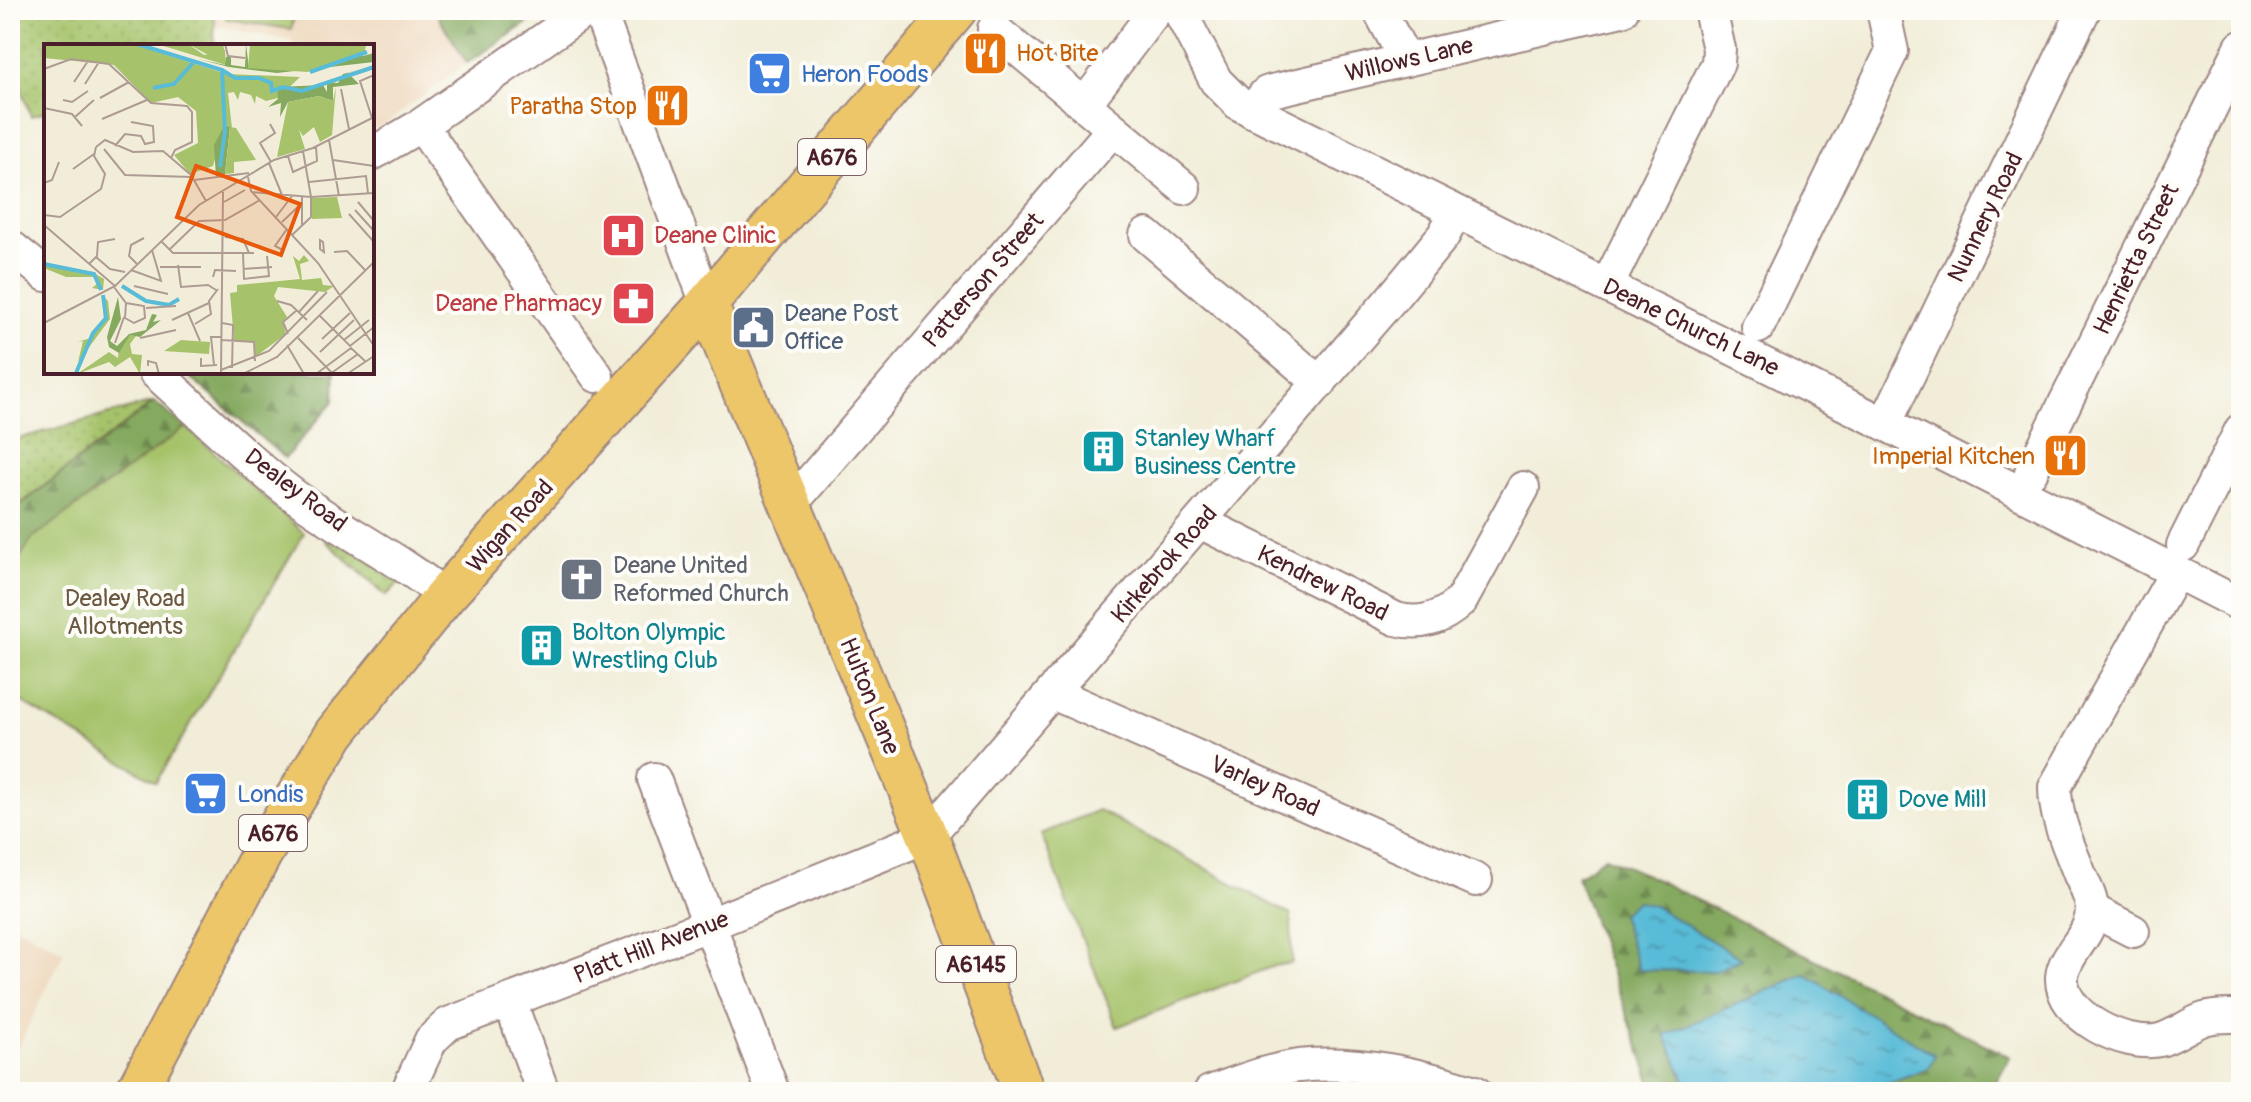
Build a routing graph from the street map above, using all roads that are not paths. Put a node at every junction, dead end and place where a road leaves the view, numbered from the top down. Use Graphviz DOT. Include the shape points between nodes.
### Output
graph roads {
  1 [pos="586,10"];
  2 [pos="599,10"];
  3 [pos="956,10"];
  4 [pos="1156,10"];
  5 [pos="1179,10"];
  6 [pos="1379,10"];
  7 [pos="1622,10"];
  8 [pos="1710,10"];
  9 [pos="1883,10"];
  10 [pos="2084,10"];
  11 [pos="1575,15"];
  12 [pos="994,29"];
  13 [pos="2241,47"];
  14 [pos="1406,60"];
  15 [pos="1084,105"];
  16 [pos="1252,111"];
  17 [pos="421,125"];
  18 [pos="1113,129"];
  19 [pos="374,153"];
  20 [pos="1184,188"];
  21 [pos="1456,212"];
  22 [pos="1146,235"];
  23 [pos="10,247"];
  24 [pos="44,273"];
  25 [pos="1607,286"];
  26 [pos="707,304"];
  27 [pos="1758,327"];
  28 [pos="157,374"];
  29 [pos="597,376"];
  30 [pos="1320,383"];
  31 [pos="1885,424"];
  32 [pos="2241,430"];
  33 [pos="2031,472"];
  34 [pos="1523,488"];
  35 [pos="791,504"];
  36 [pos="1200,522"];
  37 [pos="2180,558"];
  38 [pos="445,596"];
  39 [pos="2241,605"];
  40 [pos="1053,693"];
  41 [pos="653,780"];
  42 [pos="928,836"];
  43 [pos="1476,880"];
  44 [pos="2092,910"];
  45 [pos="708,925"];
  46 [pos="2133,931"];
  47 [pos="510,1002"];
  48 [pos="2241,1016"];
  49 [pos="136,1092"];
  50 [pos="407,1092"];
  51 [pos="543,1092"];
  52 [pos="773,1092"];
  53 [pos="1024,1092"];
  54 [pos="1210,1092"];
  55 [pos="1475,1092"];
  1 -- 17 [label="street"];
  2 -- 26 [label="street"];
  3 -- 26 [label="main road, Wigan Road / A676"];
  4 -- 15 [label="street"];
  5 -- 16 [label="street, Deane Church Lane" via="1221,89"];
  6 -- 14 [label="street"];
  7 -- 11 [label="street, Willows Lane"];
  8 -- 25 [label="street" via="1718,63"];
  9 -- 27 [label="street" via="1892,51"];
  10 -- 31 [label="street, Nunnery Road"];
  11 -- 14 [label="street, Willows Lane"];
  12 -- 15 [label="street"];
  13 -- 33 [label="street, Henrietta Street"];
  14 -- 16 [label="street, Willows Lane" via="1272,91"];
  15 -- 18 [label="street"];
  16 -- 21 [label="street, Deane Church Lane"];
  17 -- 19 [label="street"];
  17 -- 29 [label="street" via="547,325"];
  18 -- 20 [label="street"];
  18 -- 35 [label="street, Patterson Street"];
  21 -- 25 [label="street, Deane Church Lane"];
  21 -- 30 [label="street, Kirkebrok Road" via="1443,236"];
  22 -- 30 [label="street"];
  23 -- 24 [label="street"];
  25 -- 31 [label="street, Deane Church Lane"];
  26 -- 35 [label="main road, Hulton Lane / A6145"];
  26 -- 38 [label="main road, Wigan Road / A676"];
  28 -- 38 [label="street, Dealey Road" via="286,489 414,570"];
  30 -- 36 [label="street, Kirkebrok Road"];
  31 -- 37 [label="street, Deane Church Lane"];
  32 -- 37 [label="street"];
  34 -- 36 [label="street, Kendrew Road" via="1461,601 1451,611 1409,623"];
  35 -- 42 [label="main road, Hulton Lane / A6145"];
  36 -- 40 [label="street, Kirkebrok Road"];
  37 -- 39 [label="street, Deane Church Lane"];
  37 -- 44 [label="street" via="2055,787 2059,820"];
  38 -- 49 [label="main road, Wigan Road / A676" via="321,753"];
  40 -- 42 [label="street, Kirkebrok Road"];
  40 -- 43 [label="street, Varley Road"];
  41 -- 45 [label="street"];
  42 -- 45 [label="street, Platt Hill Avenue"];
  42 -- 53 [label="main road, Hulton Lane / A6145"];
  44 -- 46 [label="street"];
  44 -- 48 [label="street" via="2063,969 2071,1008 2083,1018 2165,1048 2205,1019"];
  45 -- 47 [label="street, Platt Hill Avenue"];
  45 -- 52 [label="street"];
  47 -- 50 [label="street, Platt Hill Avenue" via="438,1031"];
  47 -- 51 [label="street"];
  54 -- 55 [label="street" via="1266,1073 1328,1065 1384,1069"];
}
